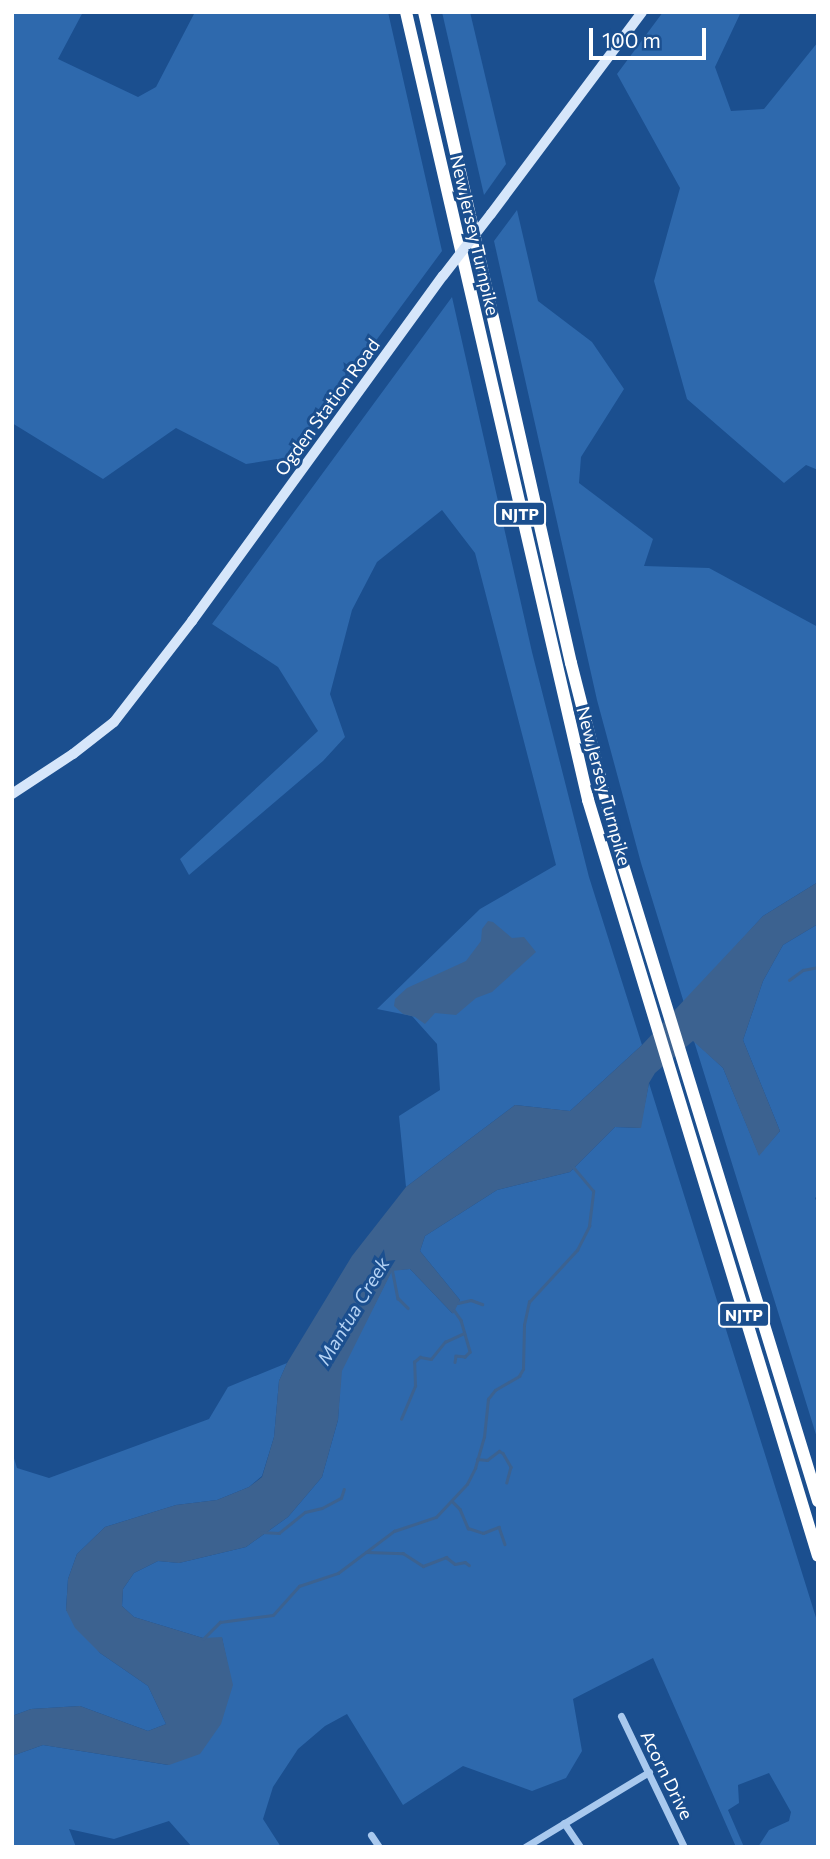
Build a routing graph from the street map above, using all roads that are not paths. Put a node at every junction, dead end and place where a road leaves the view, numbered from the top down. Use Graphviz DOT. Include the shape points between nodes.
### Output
graph roads {
  1 [pos="406,12"];
  2 [pos="424,12"];
  3 [pos="642,12"];
  4 [pos="12,794"];
  5 [pos="818,1501"];
  6 [pos="818,1556"];
  7 [pos="621,1716"];
  8 [pos="649,1772"];
  9 [pos="564,1823"];
  10 [pos="372,1835"];
  11 [pos="379,1847"];
  12 [pos="525,1847"];
  13 [pos="580,1847"];
  14 [pos="684,1847"];
  1 -- 6 [label="highway, New Jersey Turnpike / NJTP" via="568,720 651,1012"];
  2 -- 5 [label="highway, New Jersey Turnpike / NJTP" via="573,675 619,852"];
  3 -- 4 [label="street, Ogden Station Road, bridge" via="114,722"];
  7 -- 8 [label="street, Acorn Drive"];
  8 -- 9 [label="street"];
  8 -- 14 [label="street, Acorn Drive"];
  9 -- 12 [label="street"];
  9 -- 13 [label="street"];
  10 -- 11 [label="street"];
}
